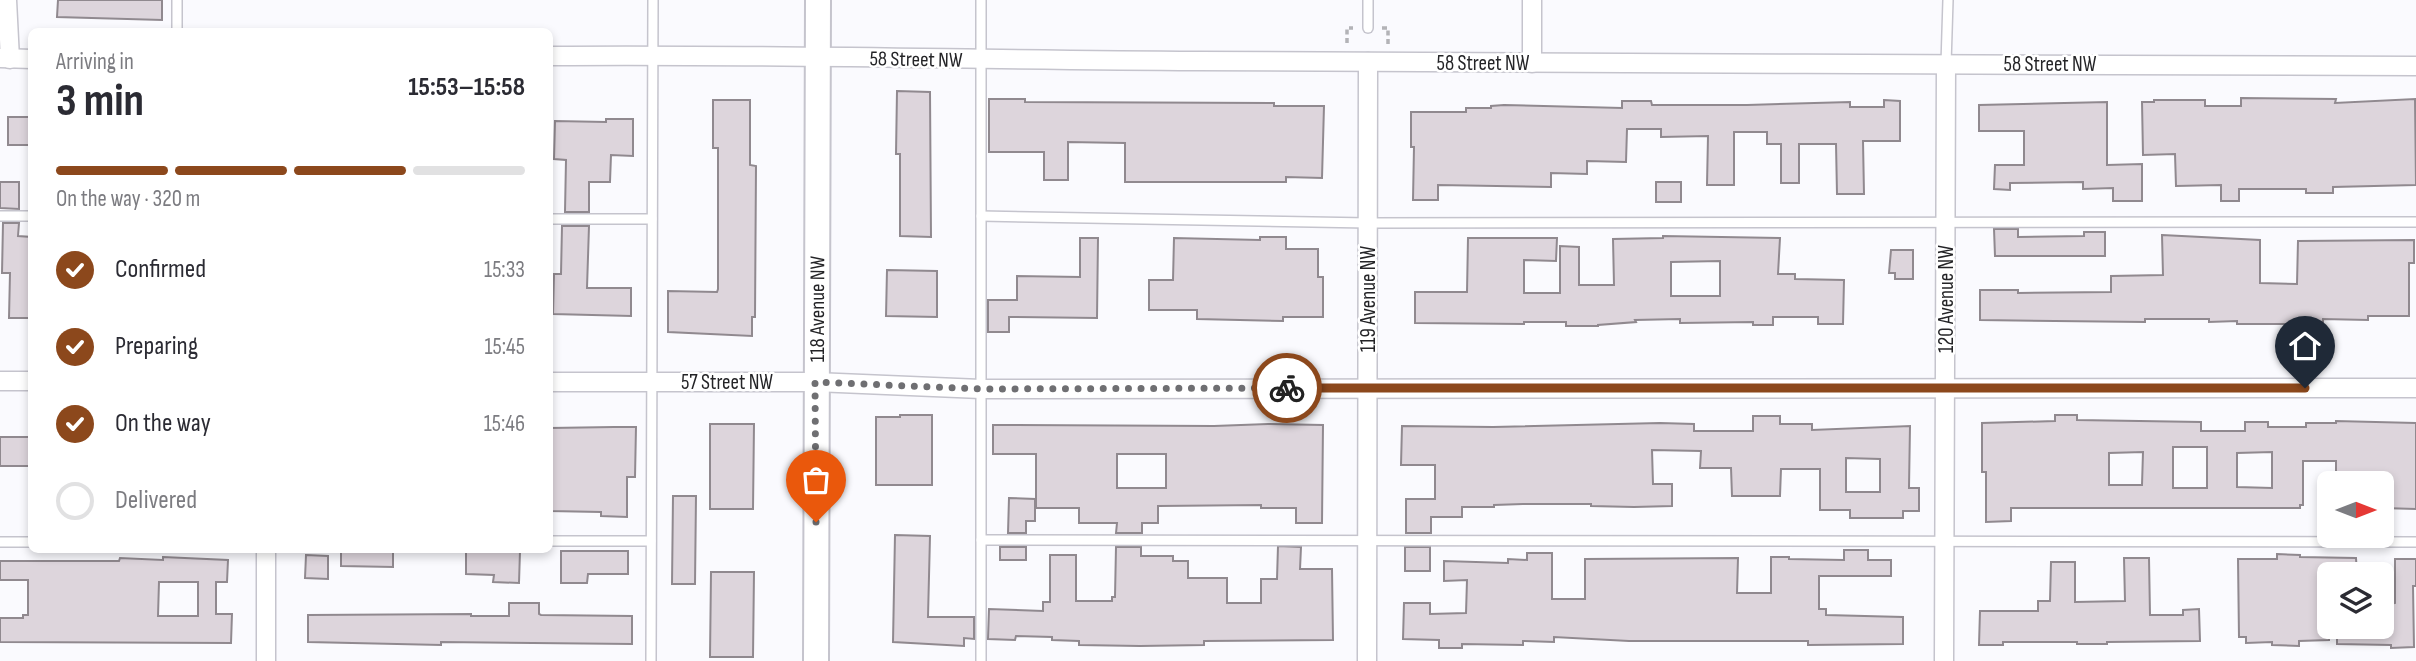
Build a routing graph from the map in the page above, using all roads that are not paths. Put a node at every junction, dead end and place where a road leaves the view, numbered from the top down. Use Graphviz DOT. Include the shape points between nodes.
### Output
graph roads {
  1 [pos="8,0"];
  2 [pos="177,0"];
  3 [pos="653,0"];
  4 [pos="818,0"];
  5 [pos="981,0"];
  6 [pos="1368,0"];
  7 [pos="1532,0"];
  8 [pos="1948,0"];
  9 [pos="177,28"];
  10 [pos="1368,28"];
  11 [pos="653,55"];
  12 [pos="553,56"];
  13 [pos="817,56"];
  14 [pos="5,59"];
  15 [pos="28,59"];
  16 [pos="981,60"];
  17 [pos="1368,62"];
  18 [pos="1532,63"];
  19 [pos="1946,64"];
  20 [pos="2416,66"];
  21 [pos="0,216"];
  22 [pos="28,216"];
  23 [pos="981,216"];
  24 [pos="553,219"];
  25 [pos="652,219"];
  26 [pos="2416,222"];
  27 [pos="1368,223"];
  28 [pos="1946,223"];
  29 [pos="0,381"];
  30 [pos="28,381"];
  31 [pos="553,382"];
  32 [pos="652,382"];
  33 [pos="815,382"];
  34 [pos="1368,388"];
  35 [pos="1945,388"];
  36 [pos="2416,388"];
  37 [pos="981,389"];
  38 [pos="1369,539"];
  39 [pos="981,540"];
  40 [pos="28,541"];
  41 [pos="553,541"];
  42 [pos="651,541"];
  43 [pos="0,542"];
  44 [pos="1945,542"];
  45 [pos="2416,542"];
  46 [pos="266,553"];
  47 [pos="265,661"];
  48 [pos="651,661"];
  49 [pos="816,661"];
  50 [pos="981,661"];
  51 [pos="1367,661"];
  52 [pos="1944,661"];
  1 -- 14 [label="street"];
  2 -- 9 [label="lane"];
  3 -- 11 [label="lane"];
  4 -- 13 [label="main road, 118 Avenue NW"];
  5 -- 16 [label="lane"];
  6 -- 10 [label="lane"];
  7 -- 18 [label="street"];
  8 -- 19 [label="lane"];
  11 -- 12 [label="street, 58 Street NW"];
  11 -- 13 [label="street, 58 Street NW"];
  11 -- 25 [label="lane"];
  13 -- 16 [label="street, 58 Street NW"];
  13 -- 33 [label="main road, 118 Avenue NW"];
  14 -- 15 [label="street"];
  16 -- 17 [label="street, 58 Street NW"];
  16 -- 23 [label="lane"];
  17 -- 18 [label="street, 58 Street NW"];
  17 -- 27 [label="street, 119 Avenue NW"];
  18 -- 19 [label="street, 58 Street NW"];
  19 -- 20 [label="street, 58 Street NW"];
  19 -- 28 [label="street, 120 Avenue NW"];
  21 -- 22 [label="lane"];
  23 -- 27 [label="lane"];
  23 -- 37 [label="lane"];
  24 -- 25 [label="lane"];
  25 -- 32 [label="lane"];
  26 -- 28 [label="lane"];
  27 -- 28 [label="lane"];
  27 -- 34 [label="street, 119 Avenue NW"];
  28 -- 35 [label="street, 120 Avenue NW"];
  29 -- 30 [label="street"];
  31 -- 32 [label="street, 57 Street NW"];
  32 -- 33 [label="street, 57 Street NW"];
  32 -- 42 [label="lane"];
  33 -- 37 [label="street, 57 Street NW"];
  33 -- 49 [label="main road, 118 Avenue NW"];
  34 -- 35 [label="street, 57 Street NW"];
  34 -- 37 [label="street, 57 Street NW"];
  34 -- 38 [label="street, 119 Avenue NW"];
  35 -- 36 [label="street, 57 Street NW"];
  35 -- 44 [label="street, 120 Avenue NW"];
  37 -- 39 [label="lane"];
  38 -- 39 [label="lane"];
  38 -- 44 [label="lane"];
  38 -- 51 [label="street, 119 Avenue NW"];
  39 -- 50 [label="lane"];
  40 -- 43 [label="lane"];
  41 -- 42 [label="lane"];
  42 -- 48 [label="lane"];
  44 -- 45 [label="lane"];
  44 -- 52 [label="street, 120 Avenue NW"];
  46 -- 47 [label="street"];
}
